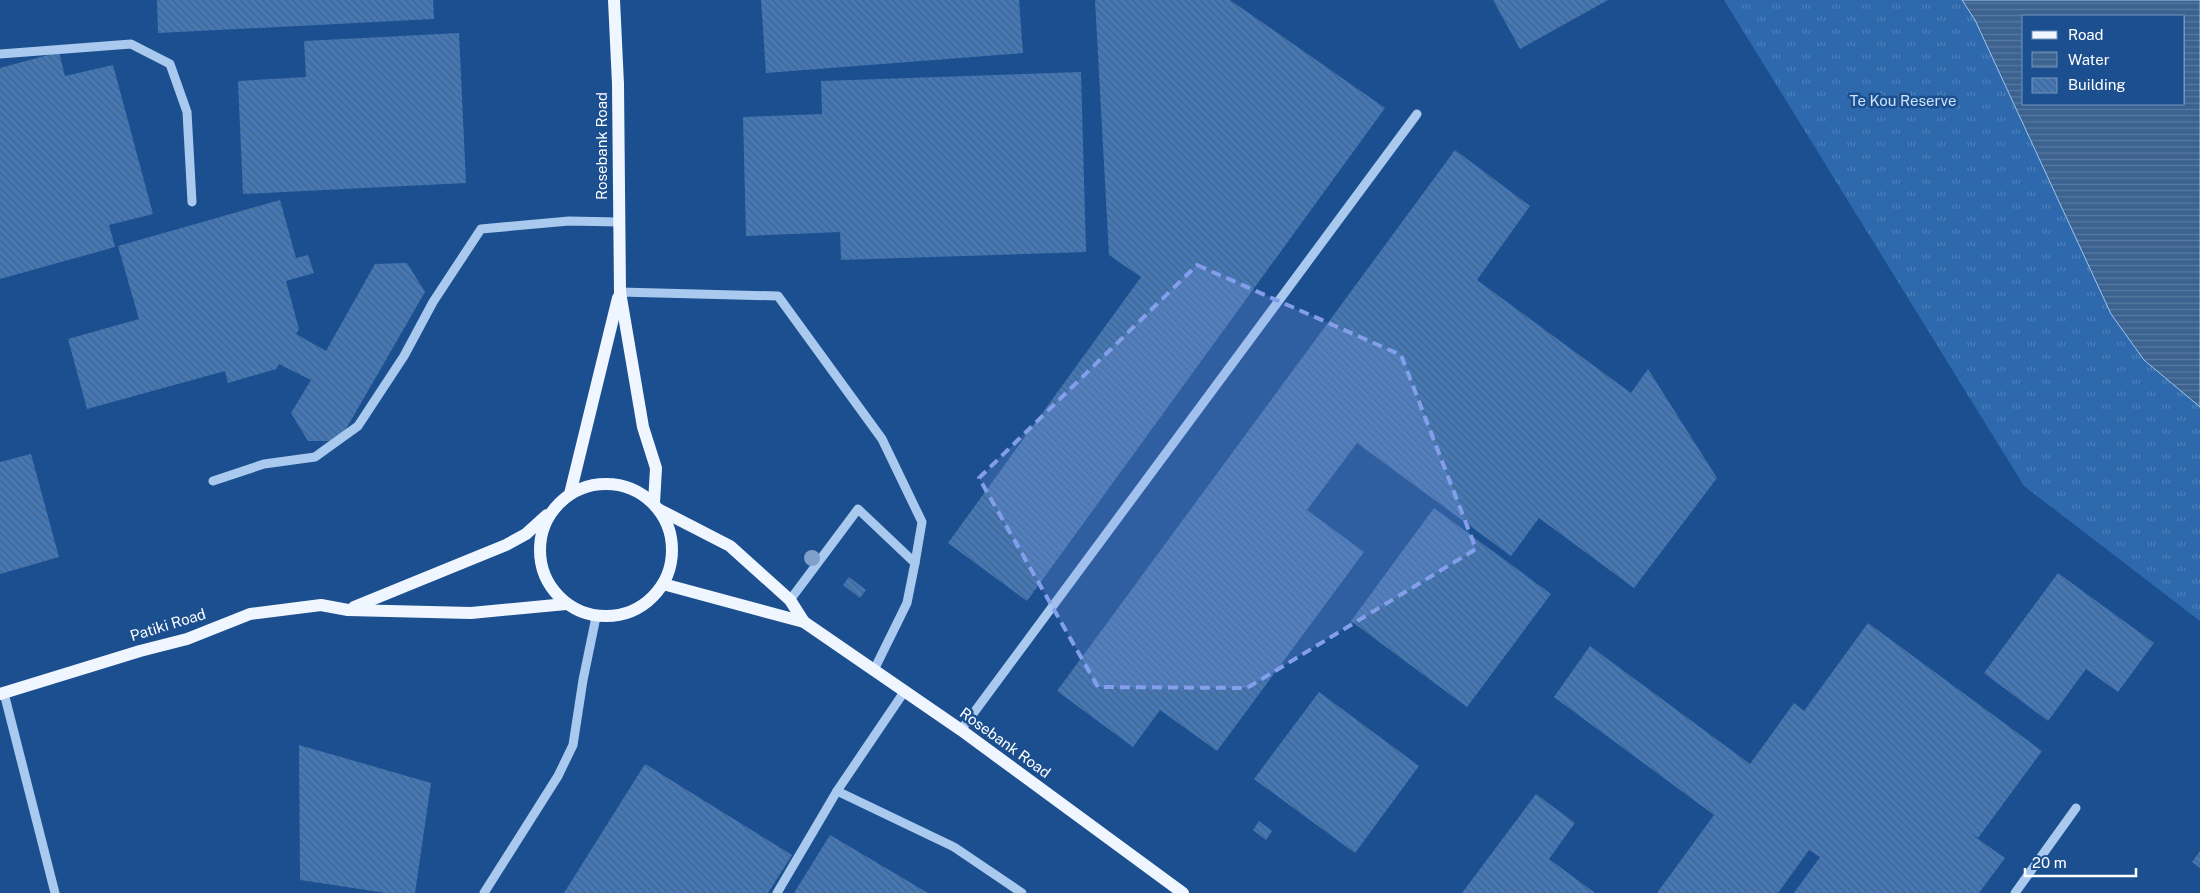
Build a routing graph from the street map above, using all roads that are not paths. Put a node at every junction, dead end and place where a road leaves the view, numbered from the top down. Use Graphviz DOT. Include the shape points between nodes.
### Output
graph roads {
  1 [pos="614,0"];
  2 [pos="0,54"];
  3 [pos="1417,114"];
  4 [pos="192,202"];
  5 [pos="619,222"];
  6 [pos="620,292"];
  7 [pos="213,481"];
  8 [pos="570,494"];
  9 [pos="656,506"];
  10 [pos="554,508"];
  11 [pos="915,563"];
  12 [pos="663,584"];
  13 [pos="790,600"];
  14 [pos="566,604"];
  15 [pos="348,610"];
  16 [pos="596,617"];
  17 [pos="804,622"];
  18 [pos="874,670"];
  19 [pos="904,692"];
  20 [pos="2,694"];
  21 [pos="961,730"];
  22 [pos="838,791"];
  23 [pos="2076,808"];
  24 [pos="55,893"];
  25 [pos="484,893"];
  26 [pos="776,893"];
  27 [pos="1022,893"];
  28 [pos="1183,893"];
  29 [pos="2015,893"];
  1 -- 5 [label="main road, Rosebank Road"];
  2 -- 4 [label="lane" via="131,44 170,64 187,112"];
  3 -- 21 [label="lane"];
  5 -- 6 [label="main road, Rosebank Road"];
  5 -- 7 [label="lane" via="569,221 481,229 358,426 315,457 264,464"];
  6 -- 8 [label="main road, Rosebank Road"];
  6 -- 9 [label="main road, Rosebank Road" via="643,427 656,468"];
  6 -- 11 [label="lane" via="778,296 882,438 922,522"];
  8 -- 9 [label="main road" via="594,485 620,485 637,491"];
  8 -- 10 [label="main road"];
  9 -- 12 [label="main road" via="670,533 671,559"];
  9 -- 13 [label="main road, Rosebank Road" via="730,546"];
  10 -- 14 [label="main road" via="544,527 539,548 542,570 552,589"];
  10 -- 15 [label="main road" via="526,534 506,545"];
  11 -- 13 [label="lane" via="858,509"];
  11 -- 18 [label="lane" via="907,603"];
  12 -- 16 [label="main road" via="639,608 623,614"];
  12 -- 17 [label="main road, Rosebank Road"];
  13 -- 17 [label="main road, Rosebank Road"];
  14 -- 15 [label="main road, Patiki Road" via="471,613"];
  14 -- 16 [label="main road"];
  15 -- 20 [label="main road, Patiki Road" via="321,605 250,614 187,639"];
  16 -- 25 [label="lane" via="572,745 558,776"];
  17 -- 18 [label="main road, Rosebank Road"];
  18 -- 19 [label="main road, Rosebank Road"];
  19 -- 21 [label="main road, Rosebank Road"];
  19 -- 22 [label="lane"];
  20 -- 24 [label="lane"];
  21 -- 28 [label="main road, Rosebank Road"];
  22 -- 26 [label="lane"];
  22 -- 27 [label="lane" via="954,847"];
  23 -- 29 [label="lane"];
}
